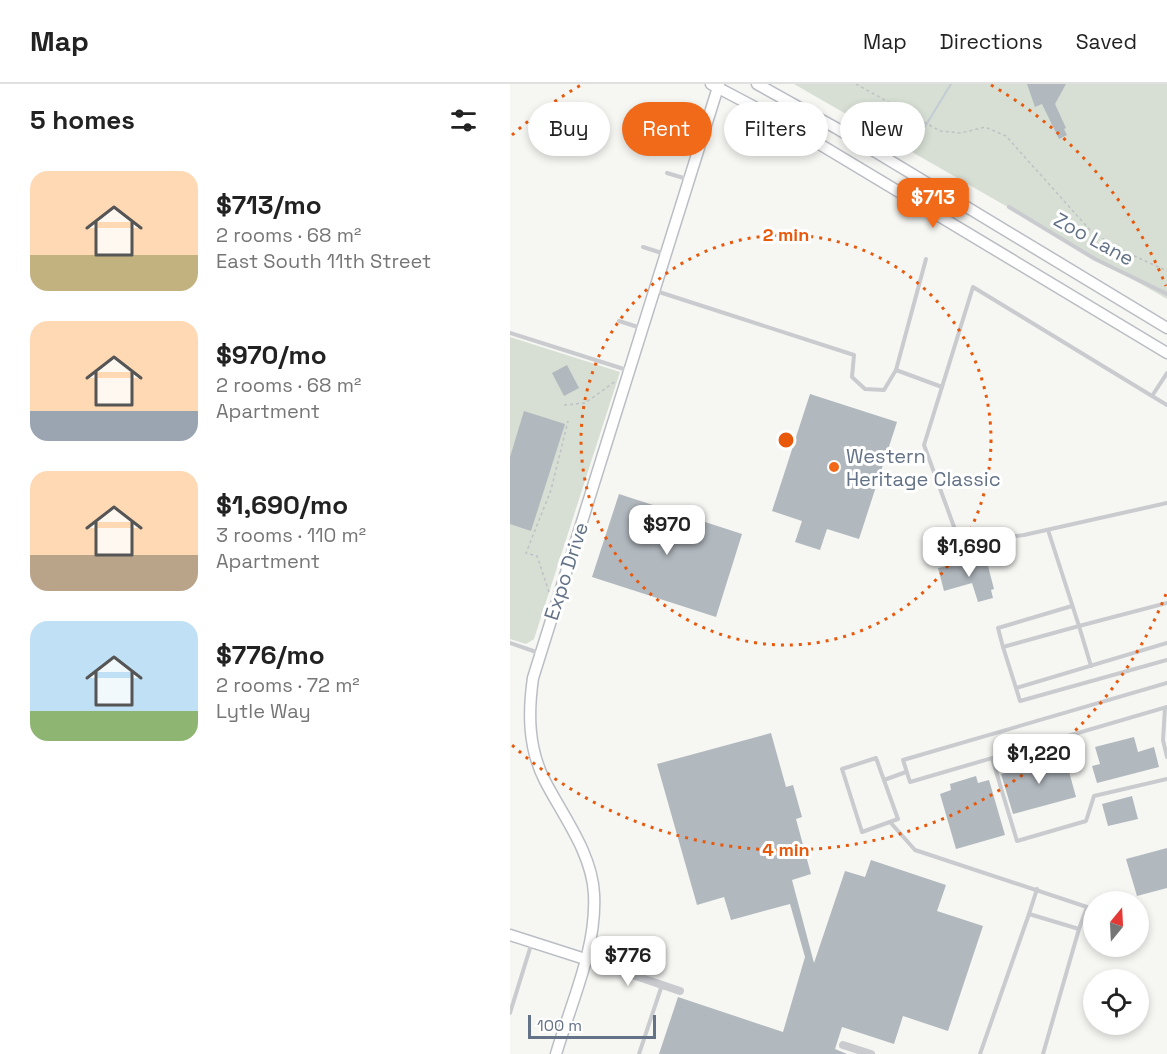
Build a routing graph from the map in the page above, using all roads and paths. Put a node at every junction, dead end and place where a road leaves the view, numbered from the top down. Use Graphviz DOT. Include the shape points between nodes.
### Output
graph roads {
  1 [pos="757,84"];
  2 [pos="856,84"];
  3 [pos="716,85"];
  4 [pos="667,173"];
  5 [pos="690,180"];
  6 [pos="1009,207"];
  7 [pos="643,247"];
  8 [pos="667,255"];
  9 [pos="926,259"];
  10 [pos="1167,271"];
  11 [pos="655,291"];
  12 [pos="1167,294"];
  13 [pos="619,321"];
  14 [pos="644,328"];
  15 [pos="1167,328"];
  16 [pos="510,333"];
  17 [pos="1167,353"];
  18 [pos="896,370"];
  19 [pos="630,371"];
  20 [pos="1167,373"];
  21 [pos="942,387"];
  22 [pos="1152,396"];
  23 [pos="564,405"];
  24 [pos="1167,405"];
  25 [pos="568,421"];
  26 [pos="1167,502"];
  27 [pos="1048,530"];
  28 [pos="1167,603"];
  29 [pos="1072,606"];
  30 [pos="554,607"];
  31 [pos="1079,626"];
  32 [pos="510,643"];
  33 [pos="1167,644"];
  34 [pos="1003,647"];
  35 [pos="539,652"];
  36 [pos="1167,660"];
  37 [pos="1090,666"];
  38 [pos="1167,683"];
  39 [pos="1016,688"];
  40 [pos="1166,707"];
  41 [pos="1167,757"];
  42 [pos="992,758"];
  43 [pos="907,772"];
  44 [pos="1167,779"];
  45 [pos="885,780"];
  46 [pos="890,822"];
  47 [pos="1037,889"];
  48 [pos="1029,914"];
  49 [pos="1079,928"];
  50 [pos="510,934"];
  51 [pos="532,942"];
  52 [pos="585,959"];
  53 [pos="662,985"];
  54 [pos="680,991"];
  55 [pos="510,1013"];
  56 [pos="843,1045"];
  57 [pos="556,1054"];
  58 [pos="639,1054"];
  59 [pos="871,1054"];
  60 [pos="980,1054"];
  61 [pos="1042,1054"];
  1 -- 15 [label="street"];
  2 -- 10 [label="path" via="934,129 951,133 985,127 1006,136 1089,229 1115,247"];
  3 -- 5 [label="street, Expo Drive"];
  3 -- 17 [label="street"];
  4 -- 5 [label="lane"];
  5 -- 8 [label="street, Expo Drive"];
  6 -- 12 [label="lane, Zoo Lane" via="1095,259"];
  7 -- 8 [label="lane"];
  8 -- 11 [label="street, Expo Drive"];
  9 -- 18 [label="lane"];
  11 -- 14 [label="street, Expo Drive"];
  11 -- 18 [label="lane" via="854,355 852,378 865,389 884,390"];
  13 -- 14 [label="lane"];
  14 -- 19 [label="street, Expo Drive"];
  16 -- 19 [label="lane"];
  18 -- 21 [label="lane"];
  19 -- 23 [label="path" via="585,403"];
  19 -- 30 [label="street, Expo Drive"];
  20 -- 22 [label="lane"];
  21 -- 22 [label="lane" via="973,287"];
  21 -- 27 [label="lane" via="924,445 960,543"];
  22 -- 24 [label="lane"];
  25 -- 30 [label="path" via="551,490 526,553 537,556"];
  26 -- 27 [label="lane"];
  27 -- 29 [label="lane"];
  28 -- 31 [label="lane"];
  29 -- 31 [label="lane"];
  29 -- 34 [label="lane" via="999,628"];
  30 -- 35 [label="street, Expo Drive"];
  31 -- 34 [label="lane"];
  31 -- 37 [label="lane"];
  32 -- 35 [label="lane"];
  33 -- 37 [label="lane"];
  34 -- 39 [label="lane"];
  35 -- 52 [label="street, Expo Drive" via="528,711 531,738 544,779 586,861 594,892 593,929"];
  36 -- 39 [label="lane" via="1020,701"];
  37 -- 39 [label="lane"];
  38 -- 43 [label="lane" via="903,760"];
  40 -- 41 [label="lane" via="1163,740"];
  40 -- 42 [label="lane"];
  42 -- 43 [label="lane" via="910,782"];
  42 -- 44 [label="lane" via="1017,841 1086,821 1094,796"];
  43 -- 45 [label="lane"];
  45 -- 46 [label="lane" via="898,819"];
  45 -- 46 [label="lane" via="876,758 842,769 862,832"];
  46 -- 47 [label="lane" via="915,850"];
  47 -- 48 [label="lane"];
  47 -- 49 [label="lane" via="1087,907"];
  48 -- 49 [label="lane"];
  48 -- 60 [label="lane"];
  49 -- 61 [label="lane"];
  50 -- 51 [label="street"];
  51 -- 52 [label="street"];
  51 -- 55 [label="lane"];
  52 -- 53 [label="street"];
  52 -- 57 [label="street, Expo Drive"];
  53 -- 54 [label="street"];
  53 -- 58 [label="lane"];
  56 -- 59 [label="street"];
}
